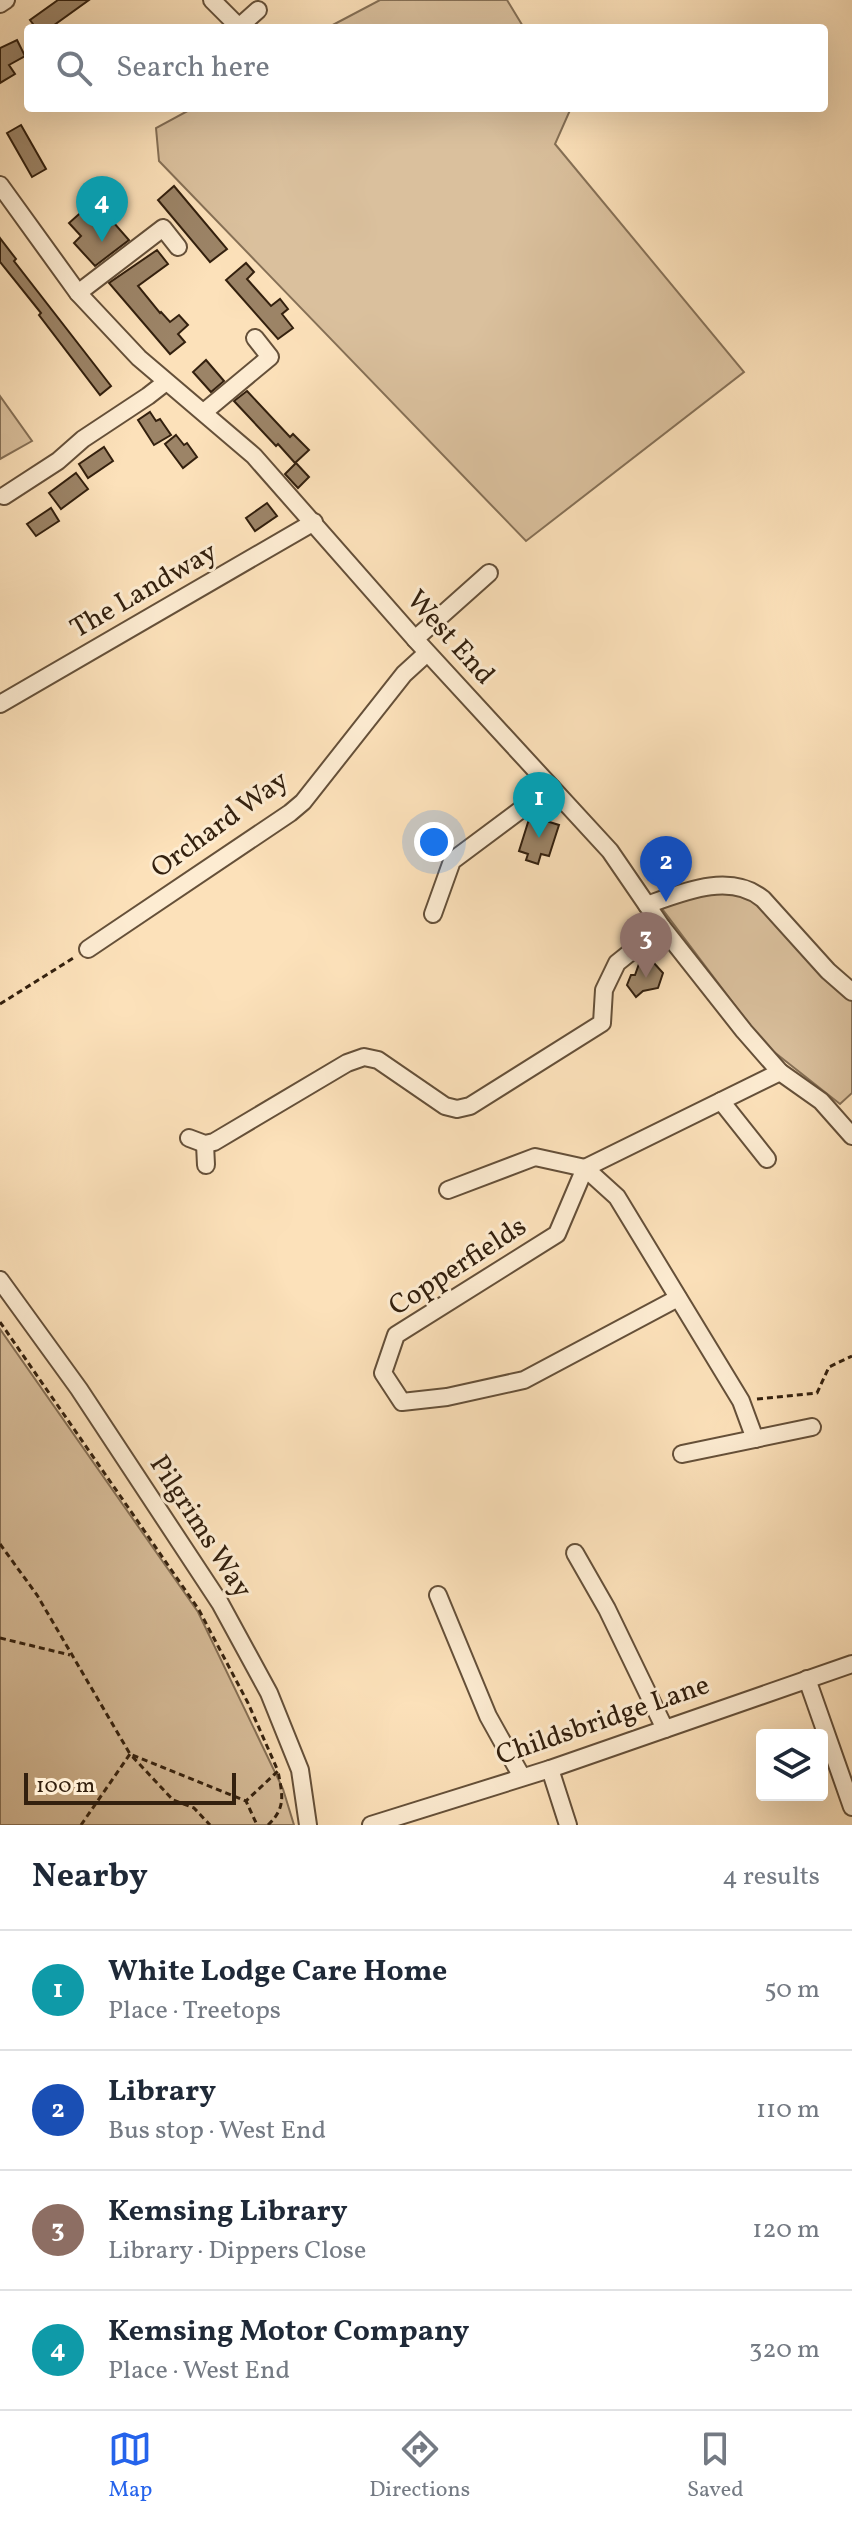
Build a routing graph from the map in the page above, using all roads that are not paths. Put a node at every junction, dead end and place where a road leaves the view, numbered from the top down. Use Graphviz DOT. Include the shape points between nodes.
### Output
graph roads {
  1 [pos="212,0"];
  2 [pos="258,10"];
  3 [pos="236,24"];
  4 [pos="242,24"];
  5 [pos="0,185"];
  6 [pos="178,247"];
  7 [pos="78,293"];
  8 [pos="255,338"];
  9 [pos="166,382"];
  10 [pos="204,412"];
  11 [pos="4,496"];
  12 [pos="314,522"];
  13 [pos="489,573"];
  14 [pos="415,639"];
  15 [pos="427,653"];
  16 [pos="0,704"];
  17 [pos="551,787"];
  18 [pos="647,905"];
  19 [pos="433,914"];
  20 [pos="662,927"];
  21 [pos="88,949"];
  22 [pos="852,992"];
  23 [pos="780,1072"];
  24 [pos="721,1101"];
  25 [pos="852,1136"];
  26 [pos="767,1159"];
  27 [pos="206,1165"];
  28 [pos="585,1168"];
  29 [pos="448,1190"];
  30 [pos="0,1280"];
  31 [pos="678,1298"];
  32 [pos="812,1427"];
  33 [pos="755,1439"];
  34 [pos="682,1454"];
  35 [pos="575,1553"];
  36 [pos="438,1595"];
  37 [pos="852,1664"];
  38 [pos="807,1679"];
  39 [pos="665,1729"];
  40 [pos="550,1769"];
  41 [pos="522,1777"];
  42 [pos="852,1807"];
  43 [pos="308,1825"];
  44 [pos="371,1825"];
  45 [pos="568,1825"];
  1 -- 3 [label="street"];
  2 -- 4 [label="street"];
  5 -- 7 [label="street, West End"];
  6 -- 7 [label="street" via="163,228"];
  7 -- 9 [label="street, West End"];
  8 -- 10 [label="street" via="270,357"];
  9 -- 10 [label="street, West End"];
  9 -- 11 [label="street"];
  10 -- 12 [label="street, West End" via="254,456"];
  12 -- 14 [label="street, West End"];
  12 -- 16 [label="street, The Landway"];
  13 -- 14 [label="street"];
  14 -- 15 [label="street, West End"];
  15 -- 17 [label="street, West End"];
  15 -- 21 [label="street, Orchard Way" via="404,674 303,802"];
  17 -- 18 [label="street, West End" via="610,851"];
  17 -- 19 [label="street" via="452,861"];
  18 -- 20 [label="street, West End"];
  18 -- 22 [label="street" via="709,887 751,890"];
  20 -- 23 [label="street, West End"];
  20 -- 27 [label="street" via="617,963 604,990 602,1023 470,1106 445,1106 378,1060 364,1057 214,1142 197,1141"];
  23 -- 24 [label="street"];
  23 -- 25 [label="street, West End" via="821,1101"];
  24 -- 26 [label="street"];
  24 -- 28 [label="street"];
  28 -- 29 [label="street" via="535,1157"];
  28 -- 31 [label="street" via="617,1197"];
  28 -- 31 [label="street, Copperfields" via="557,1234 396,1335 383,1373 402,1402 524,1380"];
  30 -- 43 [label="street, Pilgrims Way" via="220,1603 269,1693 300,1770"];
  31 -- 33 [label="street" via="741,1401"];
  32 -- 33 [label="street"];
  33 -- 34 [label="street"];
  35 -- 39 [label="street"];
  36 -- 41 [label="street" via="488,1716"];
  37 -- 38 [label="street, Childsbridge Lane"];
  38 -- 39 [label="street, Childsbridge Lane"];
  38 -- 42 [label="street"];
  39 -- 40 [label="street, Childsbridge Lane"];
  40 -- 41 [label="street, Childsbridge Lane"];
  40 -- 45 [label="street"];
  41 -- 44 [label="street, Childsbridge Lane"];
}
